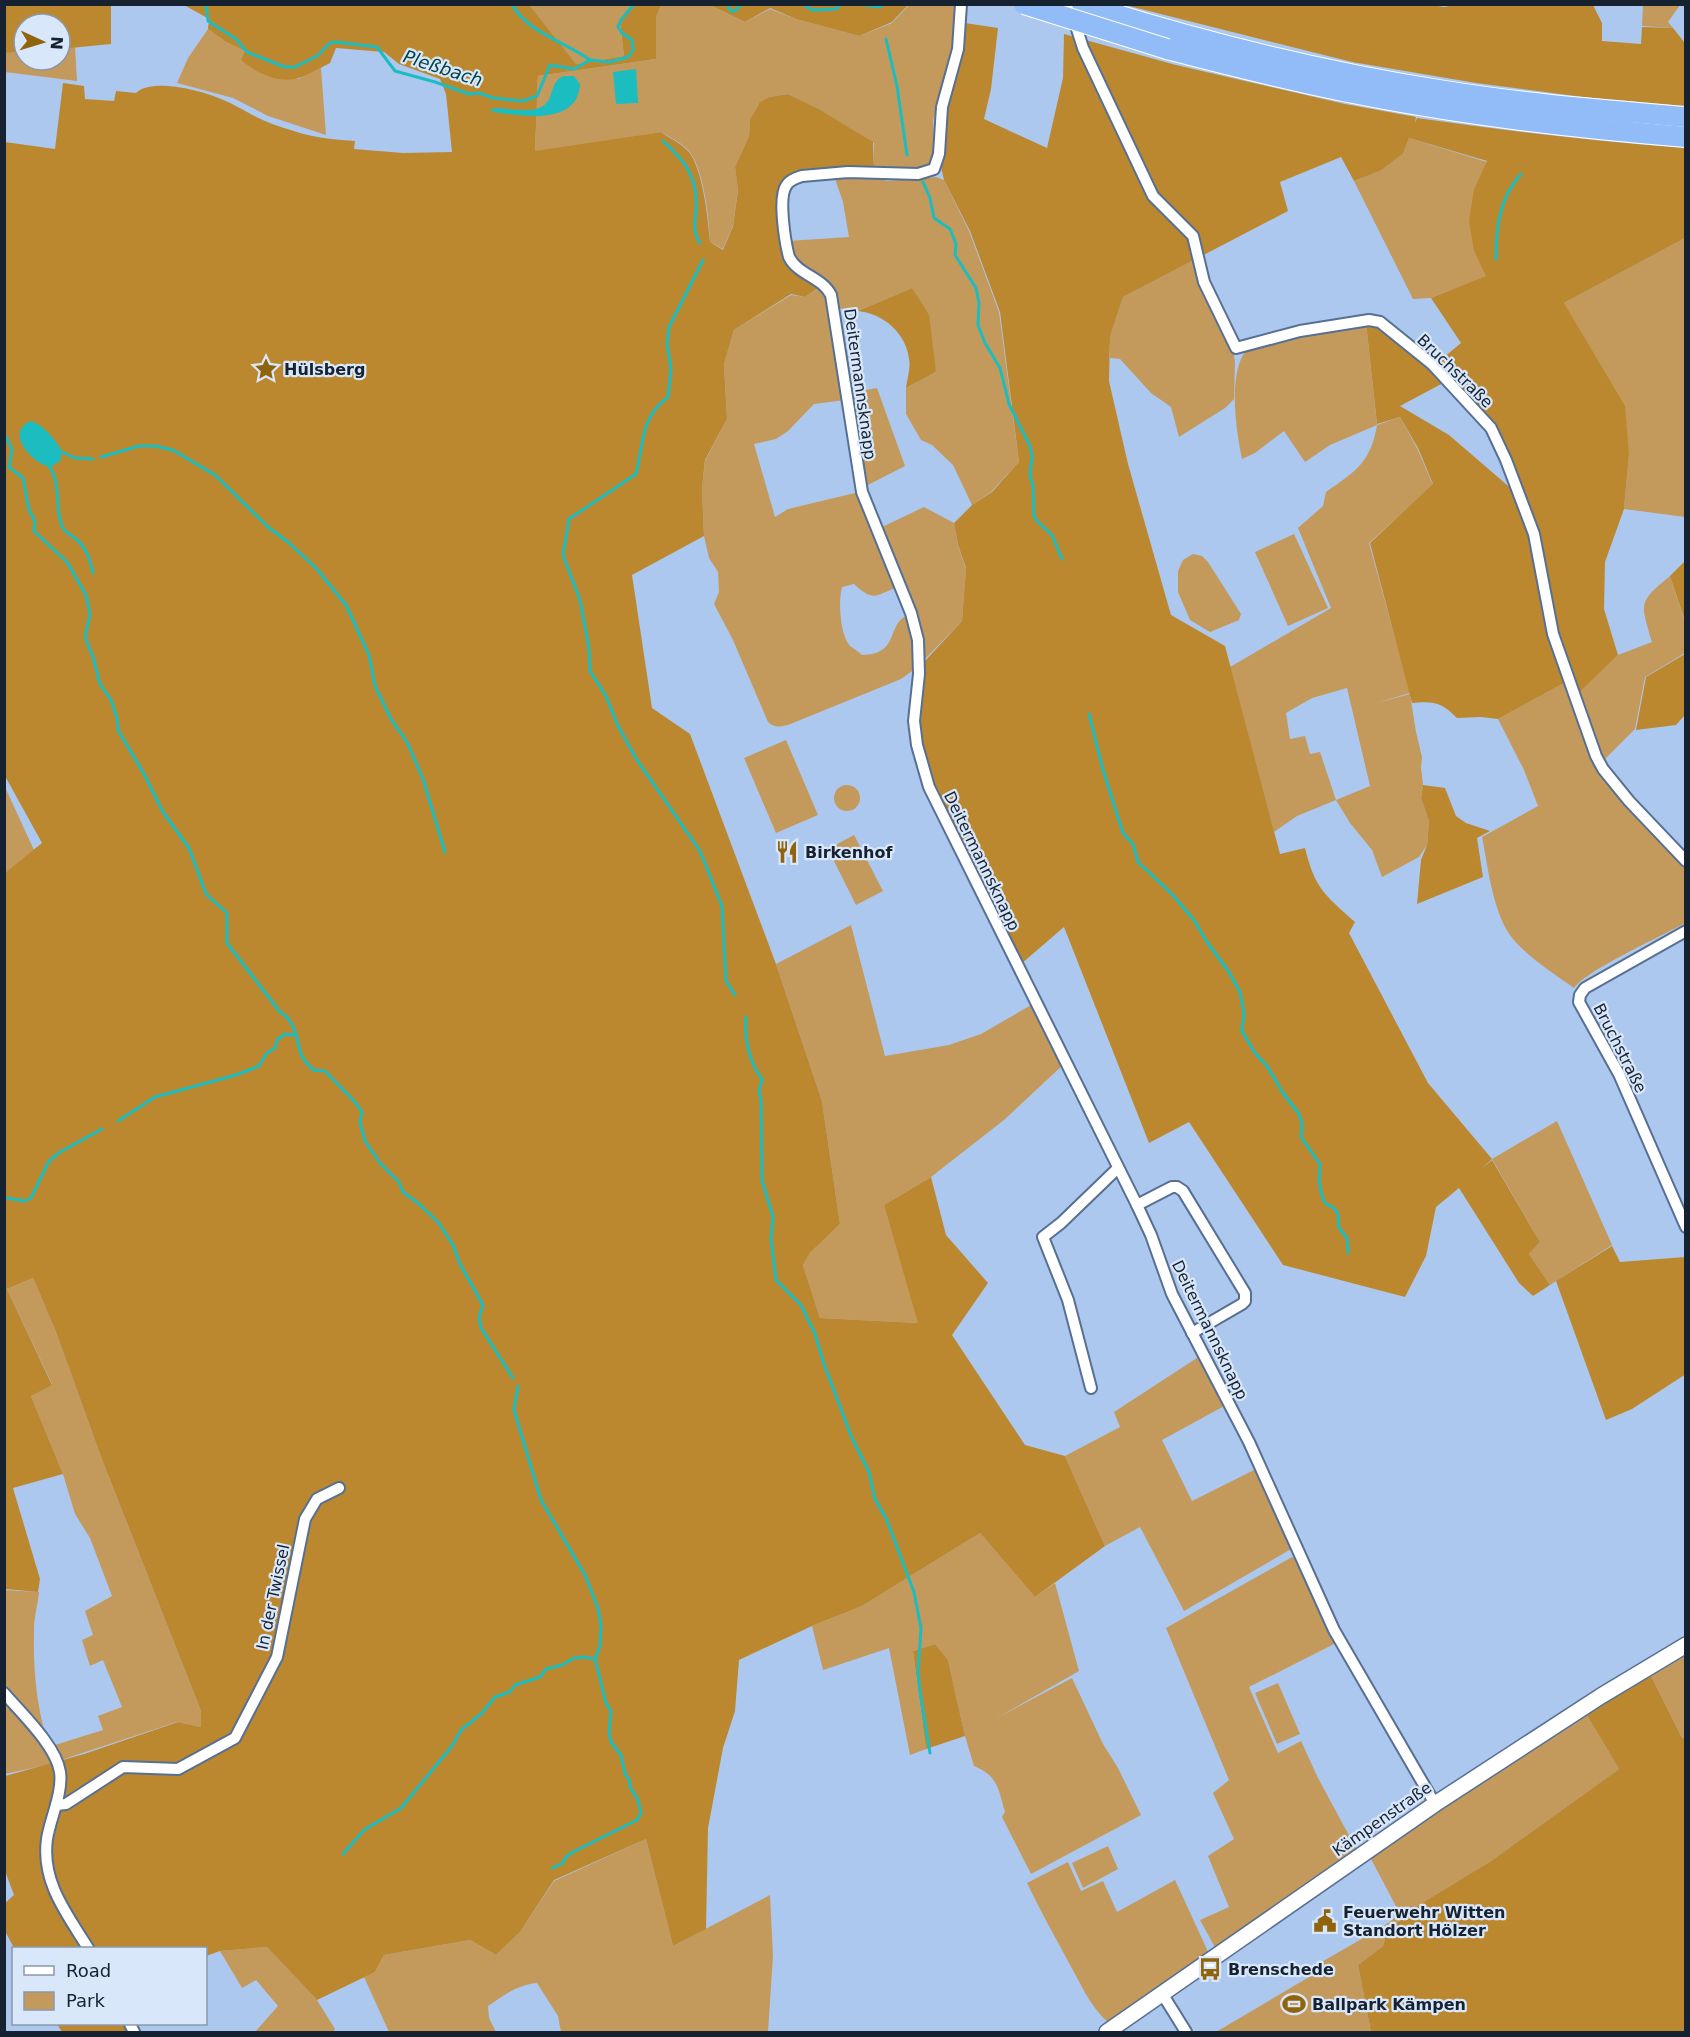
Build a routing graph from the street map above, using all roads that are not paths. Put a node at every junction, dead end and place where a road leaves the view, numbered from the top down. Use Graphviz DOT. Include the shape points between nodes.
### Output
graph roads {
  1 [pos="961,4"];
  2 [pos="1024,4"];
  3 [pos="1069,4"];
  4 [pos="1082,4"];
  5 [pos="1170,40"];
  6 [pos="1686,117"];
  7 [pos="1686,137"];
  8 [pos="1686,861"];
  9 [pos="1686,931"];
  10 [pos="1118,1168"];
  11 [pos="1137,1205"];
  12 [pos="1686,1227"];
  13 [pos="1192,1333"];
  14 [pos="1091,1388"];
  15 [pos="339,1488"];
  16 [pos="1686,1645"];
  17 [pos="4,1693"];
  18 [pos="1435,1804"];
  19 [pos="56,1805"];
  20 [pos="87,1947"];
  21 [pos="1163,1995"];
  22 [pos="1107,2032"];
  23 [pos="1186,2032"];
  1 -- 10 [label="street, Deitermannsknapp" via="958,49 942,107 939,154 934,169 918,174 848,172 795,178 784,191 786,248 793,265 825,286 833,301 862,492 908,604 918,640 915,721 917,745 929,787"];
  2 -- 5 [label="highway, bridge"];
  3 -- 8 [label="street, Bruchstraße" via="1083,48 1153,196 1193,236 1204,282 1236,348 1300,332 1369,320 1380,322 1432,364 1491,428 1534,534 1552,634 1596,756 1629,801"];
  4 -- 5 [label="highway"];
  5 -- 6 [label="highway" via="1445,91"];
  5 -- 7 [label="highway" via="1257,72 1341,91 1544,124"];
  9 -- 12 [label="street, Bruchstraße" via="1595,981 1585,988 1579,1002 1619,1074"];
  10 -- 11 [label="street, Deitermannsknapp"];
  10 -- 14 [label="street" via="1043,1237 1068,1300"];
  11 -- 13 [label="street, Deitermannsknapp" via="1167,1283"];
  11 -- 13 [label="street" via="1172,1187 1179,1188 1245,1293 1242,1304"];
  13 -- 18 [label="street, Deitermannsknapp" via="1249,1442 1334,1630"];
  15 -- 19 [label="street, In der Twissel" via="317,1499 305,1519 277,1657 236,1738 178,1769 123,1767 66,1804"];
  16 -- 18 [label="street, Kämpenstraße"];
  17 -- 19 [label="street" via="52,1749 60,1772"];
  18 -- 21 [label="street, Kämpenstraße"];
  19 -- 20 [label="street" via="46,1840 46,1870 55,1894"];
  21 -- 22 [label="street, Kämpenstraße"];
  21 -- 23 [label="street"];
}
